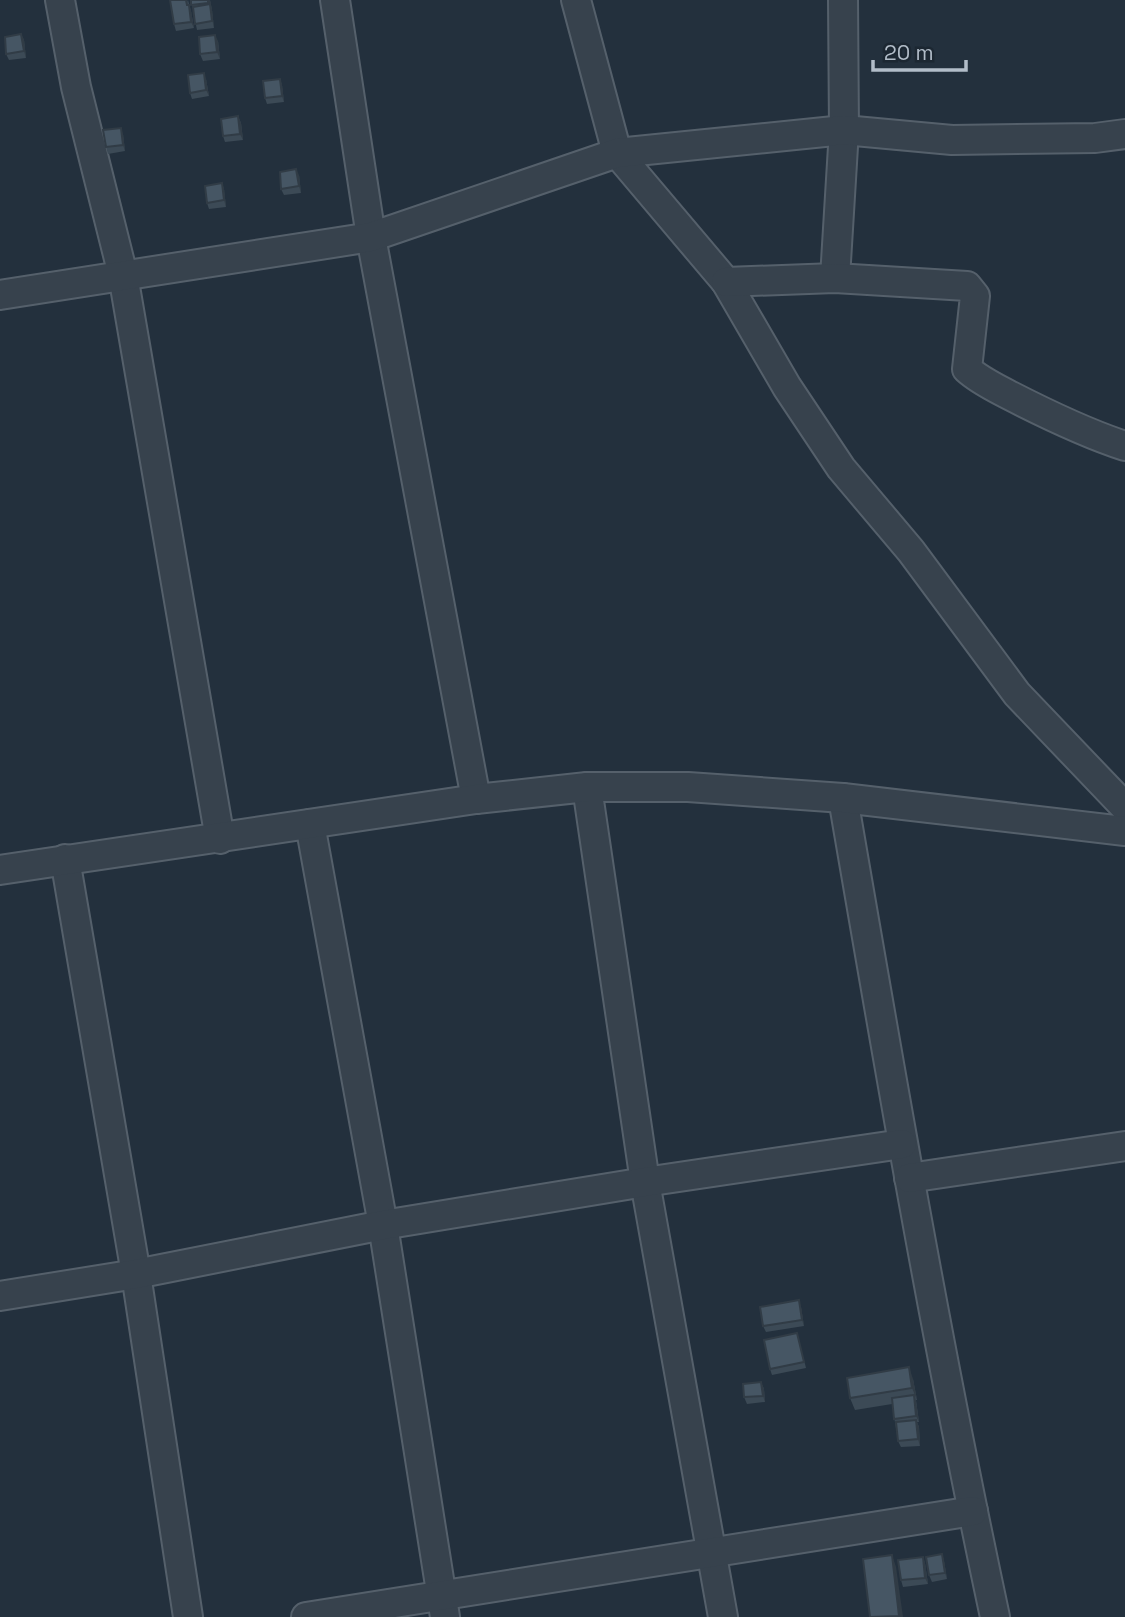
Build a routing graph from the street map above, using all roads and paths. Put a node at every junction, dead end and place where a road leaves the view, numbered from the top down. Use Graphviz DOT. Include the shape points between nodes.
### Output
graph roads {
  1 [pos="60,0"];
  2 [pos="335,0"];
  3 [pos="576,0"];
  4 [pos="843,0"];
  5 [pos="844,130"];
  6 [pos="1125,134"];
  7 [pos="617,153"];
  8 [pos="371,237"];
  9 [pos="123,275"];
  10 [pos="835,278"];
  11 [pos="726,282"];
  12 [pos="0,295"];
  13 [pos="1125,446"];
  14 [pos="587,787"];
  15 [pos="843,798"];
  16 [pos="476,799"];
  17 [pos="1125,807"];
  18 [pos="310,824"];
  19 [pos="1125,831"];
  20 [pos="220,839"];
  21 [pos="65,859"];
  22 [pos="0,870"];
  23 [pos="902,1144"];
  24 [pos="1125,1146"];
  25 [pos="909,1178"];
  26 [pos="645,1182"];
  27 [pos="383,1225"];
  28 [pos="136,1274"];
  29 [pos="0,1296"];
  30 [pos="973,1511"];
  31 [pos="712,1553"];
  32 [pos="443,1606"];
  33 [pos="188,1617"];
  34 [pos="306,1617"];
  35 [pos="723,1617"];
  36 [pos="995,1617"];
  1 -- 9 [label="street" via="76,87"];
  2 -- 8 [label="street"];
  3 -- 7 [label="street"];
  4 -- 5 [label="street"];
  5 -- 6 [label="street" via="953,140"];
  5 -- 7 [label="street"];
  5 -- 10 [label="street"];
  7 -- 8 [label="street"];
  7 -- 11 [label="street"];
  8 -- 9 [label="street"];
  8 -- 16 [label="street"];
  9 -- 12 [label="street"];
  9 -- 20 [label="street"];
  10 -- 11 [label="street"];
  10 -- 13 [label="street" via="967,286 975,296 967,369 1028,405"];
  11 -- 17 [label="street" via="841,468 911,551 1017,694"];
  14 -- 15 [label="street" via="688,787"];
  14 -- 16 [label="street"];
  14 -- 26 [label="street"];
  15 -- 19 [label="street"];
  15 -- 23 [label="street"];
  16 -- 18 [label="street"];
  18 -- 20 [label="street"];
  18 -- 27 [label="street"];
  20 -- 21 [label="street"];
  21 -- 22 [label="street"];
  21 -- 28 [label="street"];
  23 -- 25 [label="street"];
  23 -- 26 [label="street"];
  24 -- 25 [label="street"];
  25 -- 30 [label="street"];
  26 -- 27 [label="street"];
  26 -- 31 [label="street"];
  27 -- 28 [label="street"];
  27 -- 32 [label="street"];
  28 -- 29 [label="street"];
  28 -- 33 [label="street"];
  30 -- 31 [label="street"];
  30 -- 36 [label="street"];
  31 -- 32 [label="street"];
  31 -- 35 [label="street"];
  32 -- 34 [label="street"];
}
